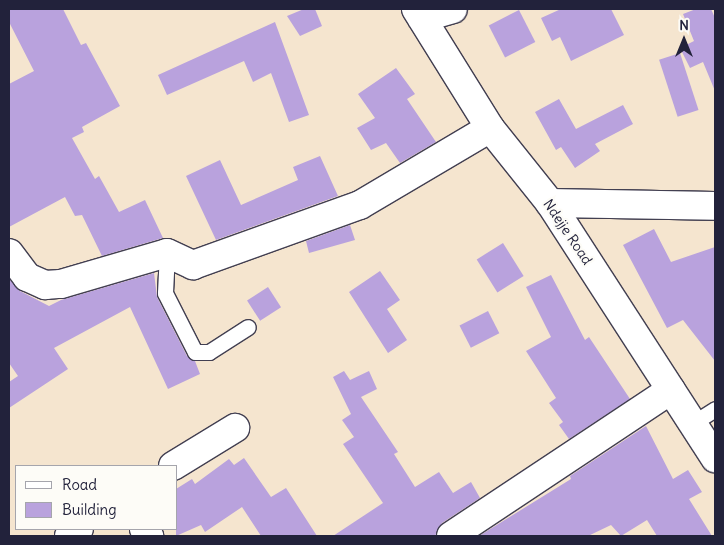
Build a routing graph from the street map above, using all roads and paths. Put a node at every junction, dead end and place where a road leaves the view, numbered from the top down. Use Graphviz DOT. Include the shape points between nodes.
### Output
graph roads {
  1 [pos="453,9"];
  2 [pos="419,13"];
  3 [pos="490,128"];
  4 [pos="550,203"];
  5 [pos="715,206"];
  6 [pos="9,253"];
  7 [pos="167,253"];
  8 [pos="248,327"];
  9 [pos="671,390"];
  10 [pos="704,416"];
  11 [pos="236,428"];
  12 [pos="715,458"];
  13 [pos="175,465"];
  14 [pos="451,536"];
  1 -- 2 [label="street"];
  2 -- 3 [label="street, Ndejje Road"];
  3 -- 4 [label="street, Ndejje Road"];
  3 -- 7 [label="street" via="360,205 193,265"];
  4 -- 5 [label="street"];
  4 -- 9 [label="street, Ndejje Road"];
  6 -- 7 [label="street" via="27,277 45,285 61,284"];
  7 -- 8 [label="lane" via="165,293 194,352 210,352"];
  9 -- 10 [label="street, Ndejje Road"];
  9 -- 14 [label="street"];
  10 -- 12 [label="street, Ndejje Road"];
  11 -- 13 [label="street"];
}
